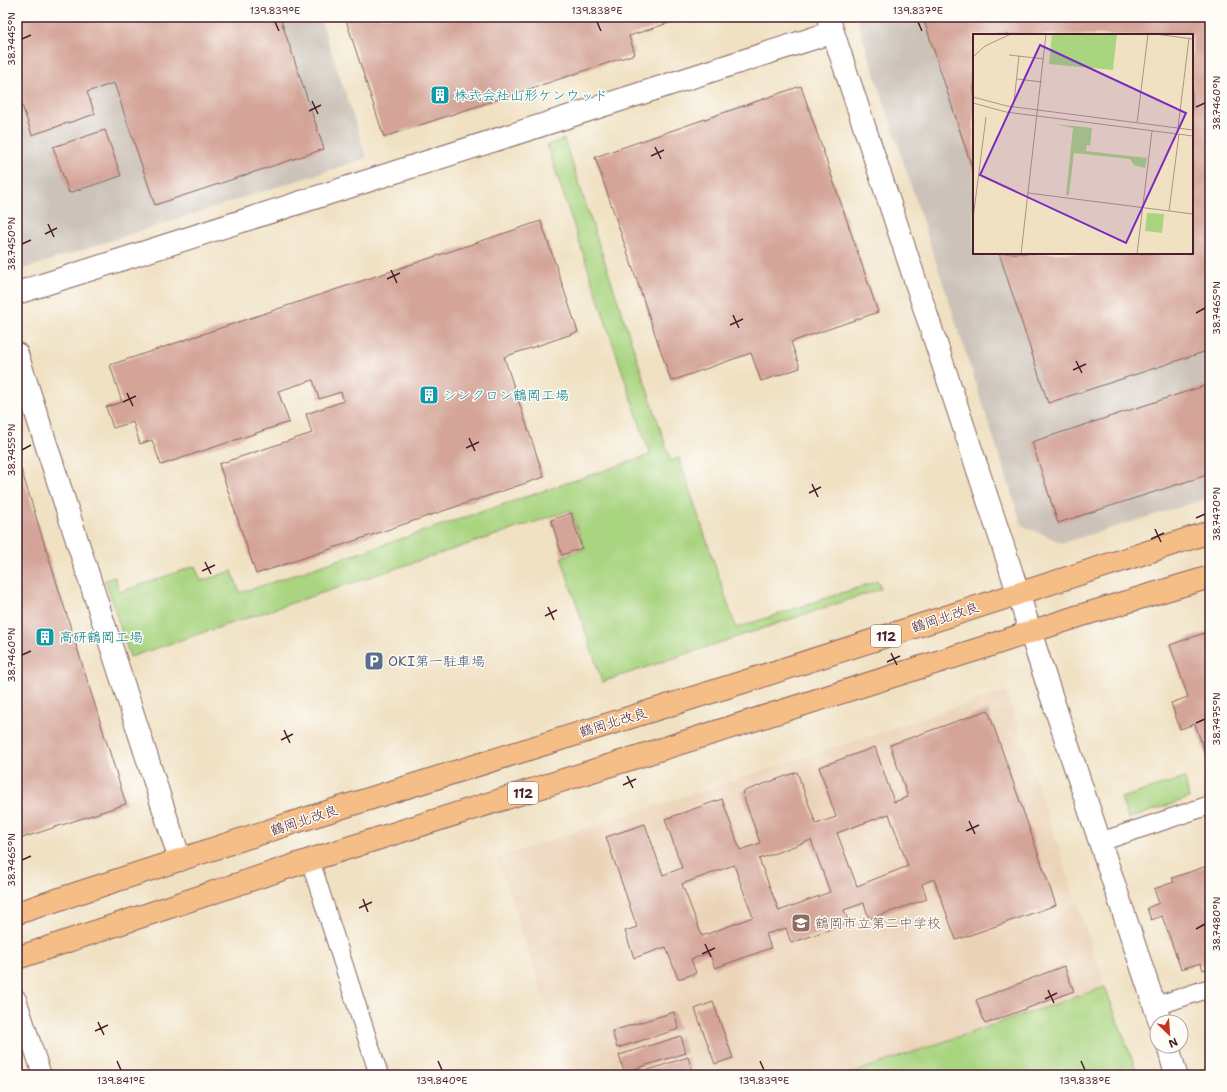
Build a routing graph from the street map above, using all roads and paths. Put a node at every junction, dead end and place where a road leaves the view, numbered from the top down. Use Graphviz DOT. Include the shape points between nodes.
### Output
graph roads {
  1 [pos="831,25"];
  2 [pos="17,293"];
  3 [pos="17,354"];
  4 [pos="1210,532"];
  5 [pos="1210,577"];
  6 [pos="1018,593"];
  7 [pos="1030,632"];
  8 [pos="1210,805"];
  9 [pos="1100,842"];
  10 [pos="180,860"];
  11 [pos="310,860"];
  12 [pos="17,913"];
  13 [pos="17,958"];
  14 [pos="1210,988"];
  15 [pos="17,999"];
  16 [pos="1158,1014"];
  17 [pos="1170,1054"];
  18 [pos="42,1075"];
  19 [pos="380,1075"];
  20 [pos="1176,1075"];
  1 -- 2 [label="street"];
  1 -- 6 [label="street"];
  3 -- 10 [label="street"];
  4 -- 6 [label="highway, 鶴岡北改良 / 112"];
  5 -- 7 [label="highway, 112"];
  6 -- 7 [label="street"];
  6 -- 10 [label="highway, 鶴岡北改良 / 112"];
  7 -- 9 [label="street"];
  7 -- 11 [label="highway, 112"];
  8 -- 9 [label="street"];
  9 -- 16 [label="street"];
  10 -- 12 [label="highway, 鶴岡北改良 / 112"];
  11 -- 13 [label="highway, 112"];
  11 -- 19 [label="street"];
  14 -- 16 [label="street"];
  15 -- 18 [label="street"];
  17 -- 20 [label="street"];
}
